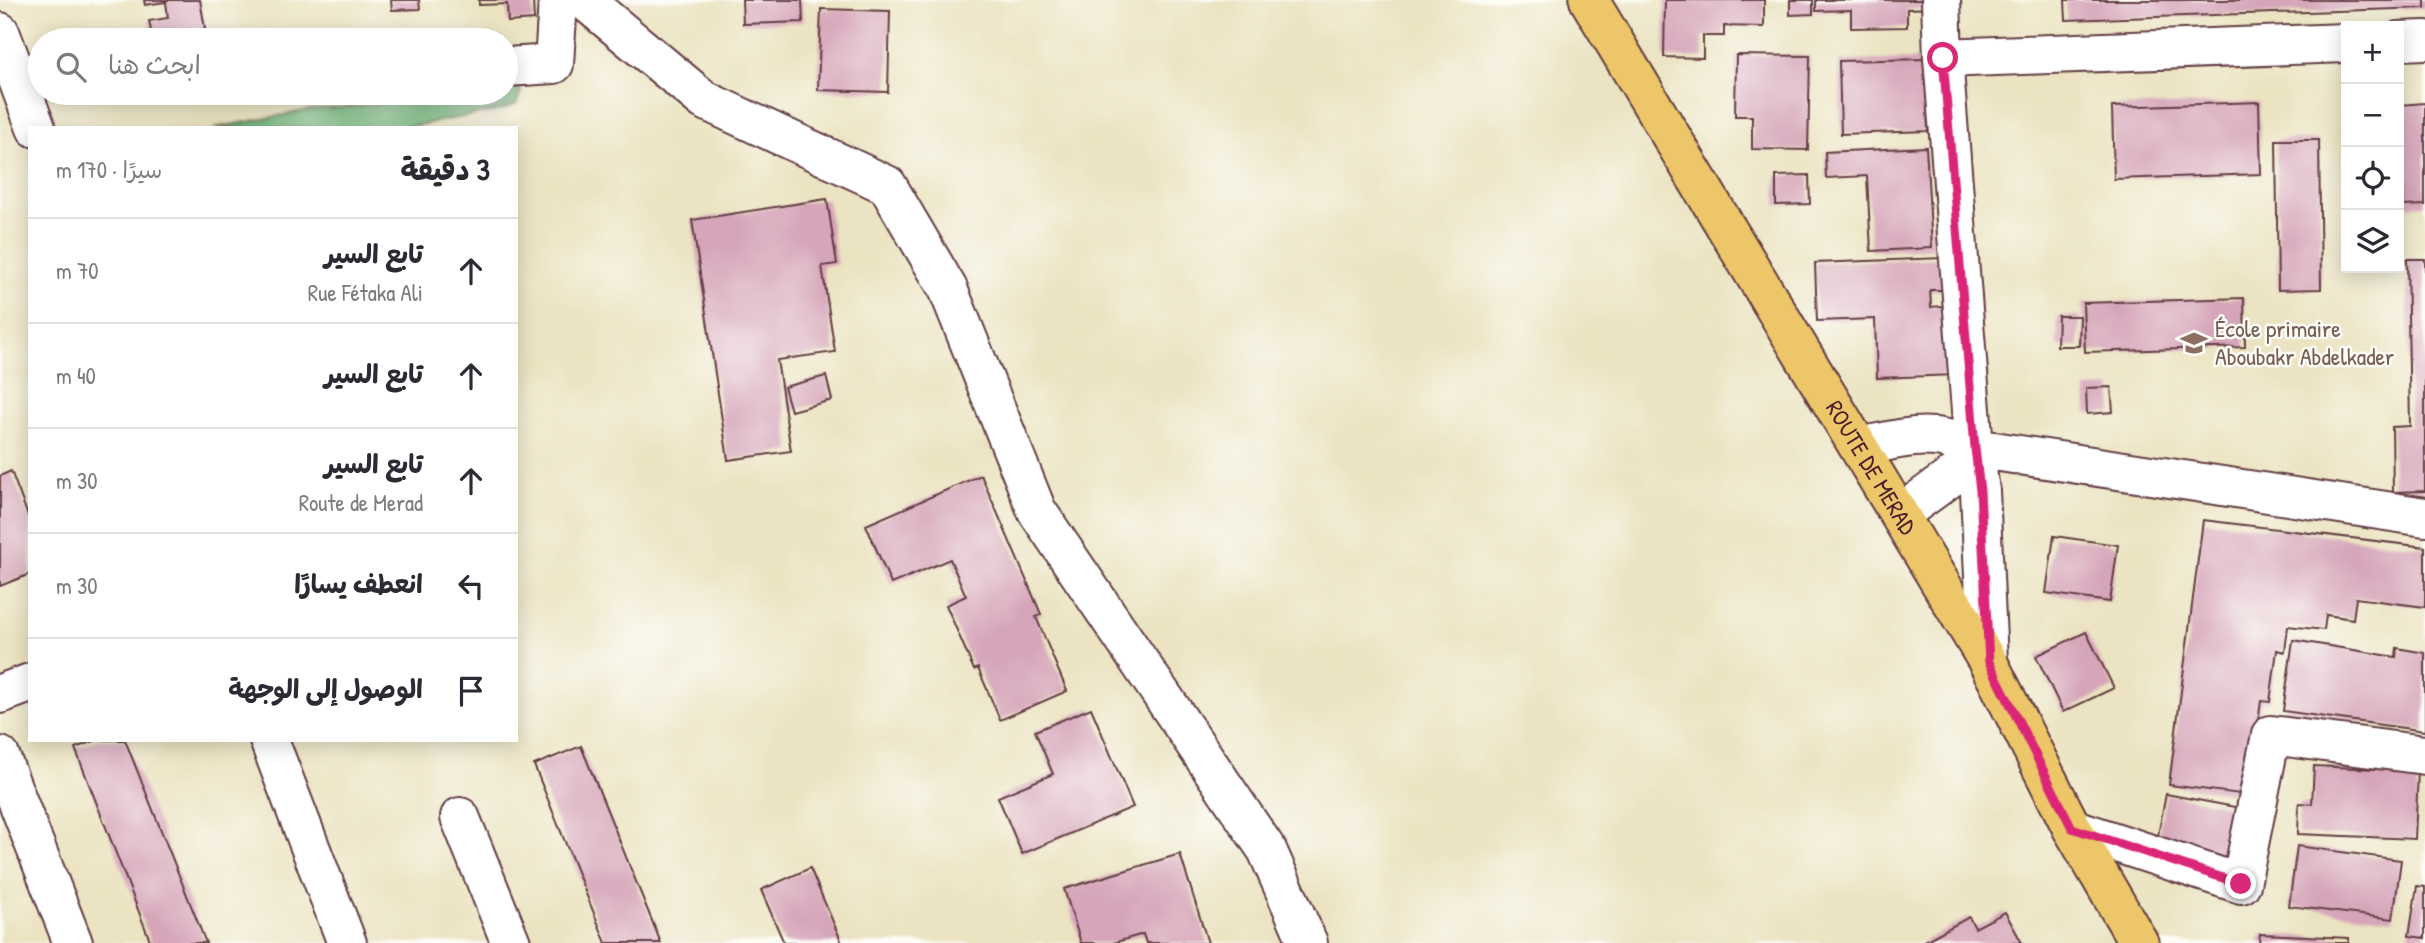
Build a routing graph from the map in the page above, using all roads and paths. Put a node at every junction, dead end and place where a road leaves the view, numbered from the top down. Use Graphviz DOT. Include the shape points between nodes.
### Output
graph roads {
  1 [pos="558,0"];
  2 [pos="584,0"];
  3 [pos="1589,0"];
  4 [pos="1941,0"];
  5 [pos="0,32"];
  6 [pos="2425,40"];
  7 [pos="2404,41"];
  8 [pos="2341,43"];
  9 [pos="1943,58"];
  10 [pos="518,66"];
  11 [pos="35,126"];
  12 [pos="1859,447"];
  13 [pos="1975,448"];
  14 [pos="1900,514"];
  15 [pos="2425,517"];
  16 [pos="1989,662"];
  17 [pos="28,684"];
  18 [pos="0,694"];
  19 [pos="271,742"];
  20 [pos="2425,755"];
  21 [pos="0,756"];
  22 [pos="460,817"];
  23 [pos="2072,828"];
  24 [pos="73,943"];
  25 [pos="347,943"];
  26 [pos="511,943"];
  27 [pos="1308,943"];
  28 [pos="2139,943"];
  1 -- 10 [label="street" via="554,64"];
  2 -- 27 [label="street" via="704,100 887,185 948,289 1037,511 1267,850"];
  3 -- 12 [label="main road, ROUTE DE MERAD"];
  4 -- 9 [label="street"];
  5 -- 11 [label="street"];
  6 -- 7 [label="street"];
  8 -- 9 [label="street"];
  9 -- 13 [label="street"];
  12 -- 13 [label="street" via="1919,435 1956,439"];
  12 -- 14 [label="main road, ROUTE DE MERAD"];
  13 -- 14 [label="street" via="1962,469"];
  13 -- 15 [label="street"];
  13 -- 16 [label="street"];
  14 -- 16 [label="main road, ROUTE DE MERAD"];
  16 -- 23 [label="main road, ROUTE DE MERAD"];
  17 -- 18 [label="street"];
  19 -- 25 [label="street"];
  20 -- 23 [label="street" via="2271,735 2241,884"];
  21 -- 24 [label="street"];
  22 -- 26 [label="street"];
  23 -- 28 [label="main road, ROUTE DE MERAD"];
}
